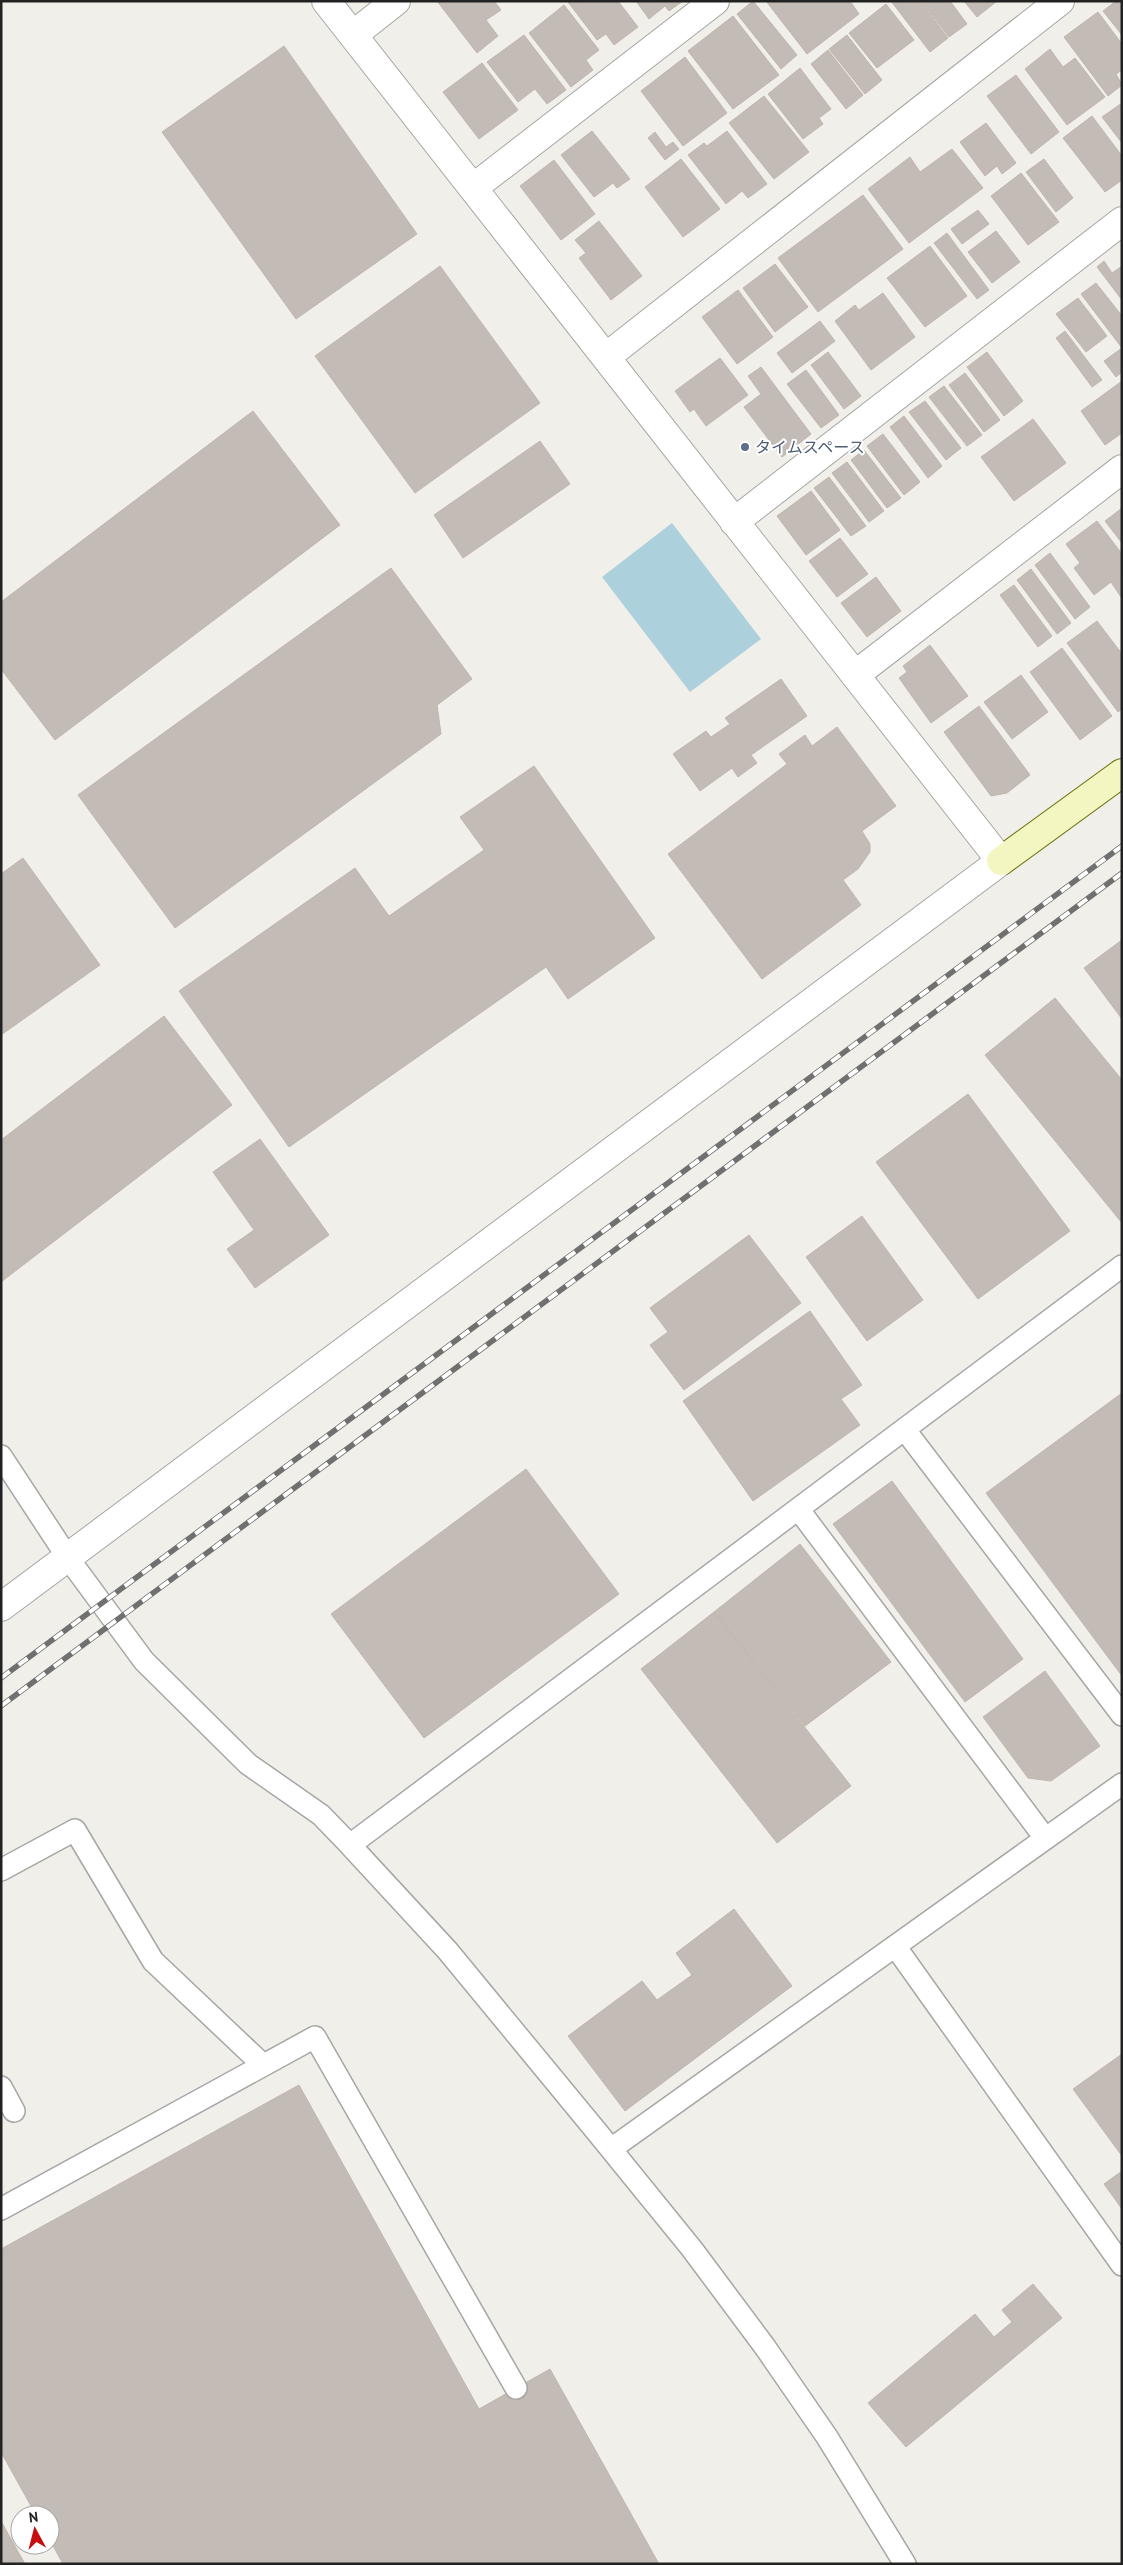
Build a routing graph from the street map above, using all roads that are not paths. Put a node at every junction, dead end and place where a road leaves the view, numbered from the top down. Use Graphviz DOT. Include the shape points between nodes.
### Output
graph roads {
  1 [pos="326,1"];
  2 [pos="396,1"];
  3 [pos="714,1"];
  4 [pos="1060,1"];
  5 [pos="353,35"];
  6 [pos="474,188"];
  7 [pos="1122,221"];
  8 [pos="606,357"];
  9 [pos="1122,469"];
  10 [pos="734,522"];
  11 [pos="855,676"];
  12 [pos="1122,773"];
  13 [pos="1001,861"];
  14 [pos="1122,1266"];
  15 [pos="905,1430"];
  16 [pos="1,1456"];
  17 [pos="799,1510"];
  18 [pos="68,1558"];
  19 [pos="1,1607"];
  20 [pos="1122,1715"];
  21 [pos="1122,1784"];
  22 [pos="1046,1838"];
  23 [pos="350,1845"];
  24 [pos="1,1870"];
  25 [pos="895,1946"];
  26 [pos="263,2064"];
  27 [pos="1,2087"];
  28 [pos="14,2111"];
  29 [pos="611,2149"];
  30 [pos="1,2209"];
  31 [pos="1122,2265"];
  32 [pos="516,2388"];
  33 [pos="905,2564"];
  1 -- 5 [label="street"];
  2 -- 5 [label="street"];
  3 -- 6 [label="street"];
  4 -- 8 [label="street"];
  5 -- 6 [label="street"];
  6 -- 8 [label="street"];
  7 -- 10 [label="street"];
  8 -- 10 [label="street"];
  9 -- 11 [label="street"];
  10 -- 11 [label="street"];
  11 -- 13 [label="street"];
  12 -- 13 [label="street"];
  13 -- 18 [label="street"];
  14 -- 15 [label="lane"];
  15 -- 17 [label="lane"];
  15 -- 20 [label="lane"];
  16 -- 18 [label="lane"];
  17 -- 22 [label="lane"];
  17 -- 23 [label="lane"];
  18 -- 19 [label="street"];
  18 -- 23 [label="lane" via="144,1661 248,1764 321,1816"];
  21 -- 22 [label="lane"];
  22 -- 25 [label="lane"];
  23 -- 29 [label="lane" via="447,1950"];
  24 -- 26 [label="lane" via="74,1830 153,1961"];
  25 -- 29 [label="lane"];
  25 -- 31 [label="lane"];
  26 -- 30 [label="lane"];
  26 -- 32 [label="lane" via="315,2037"];
  27 -- 28 [label="lane"];
  29 -- 33 [label="lane" via="692,2249 765,2347 827,2437"];
}
